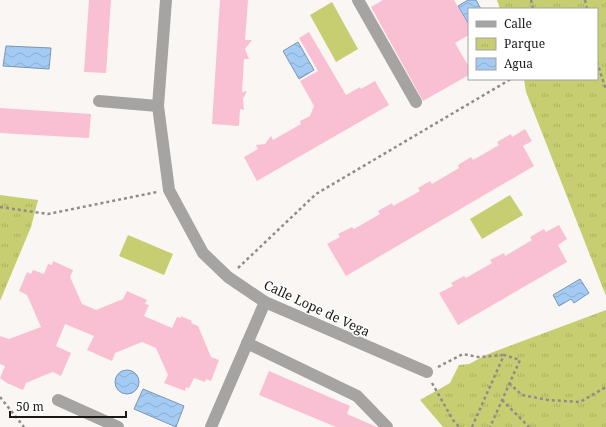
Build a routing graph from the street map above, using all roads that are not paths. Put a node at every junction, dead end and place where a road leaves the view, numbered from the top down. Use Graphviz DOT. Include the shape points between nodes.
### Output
graph roads {
  1 [pos="166,0"];
  2 [pos="358,0"];
  3 [pos="99,102"];
  4 [pos="416,102"];
  5 [pos="158,106"];
  6 [pos="265,302"];
  7 [pos="247,343"];
  8 [pos="427,372"];
  9 [pos="58,400"];
  10 [pos="118,427"];
  11 [pos="212,427"];
  12 [pos="387,427"];
  1 -- 5 [label="street, Calle Lope de Vega"];
  2 -- 4 [label="street"];
  3 -- 5 [label="street"];
  5 -- 6 [label="street, Calle Lope de Vega" via="169,190 203,253 228,277"];
  6 -- 7 [label="street"];
  6 -- 8 [label="street, Calle Lope de Vega"];
  7 -- 11 [label="street"];
  7 -- 12 [label="street" via="357,396"];
  9 -- 10 [label="street"];
}
